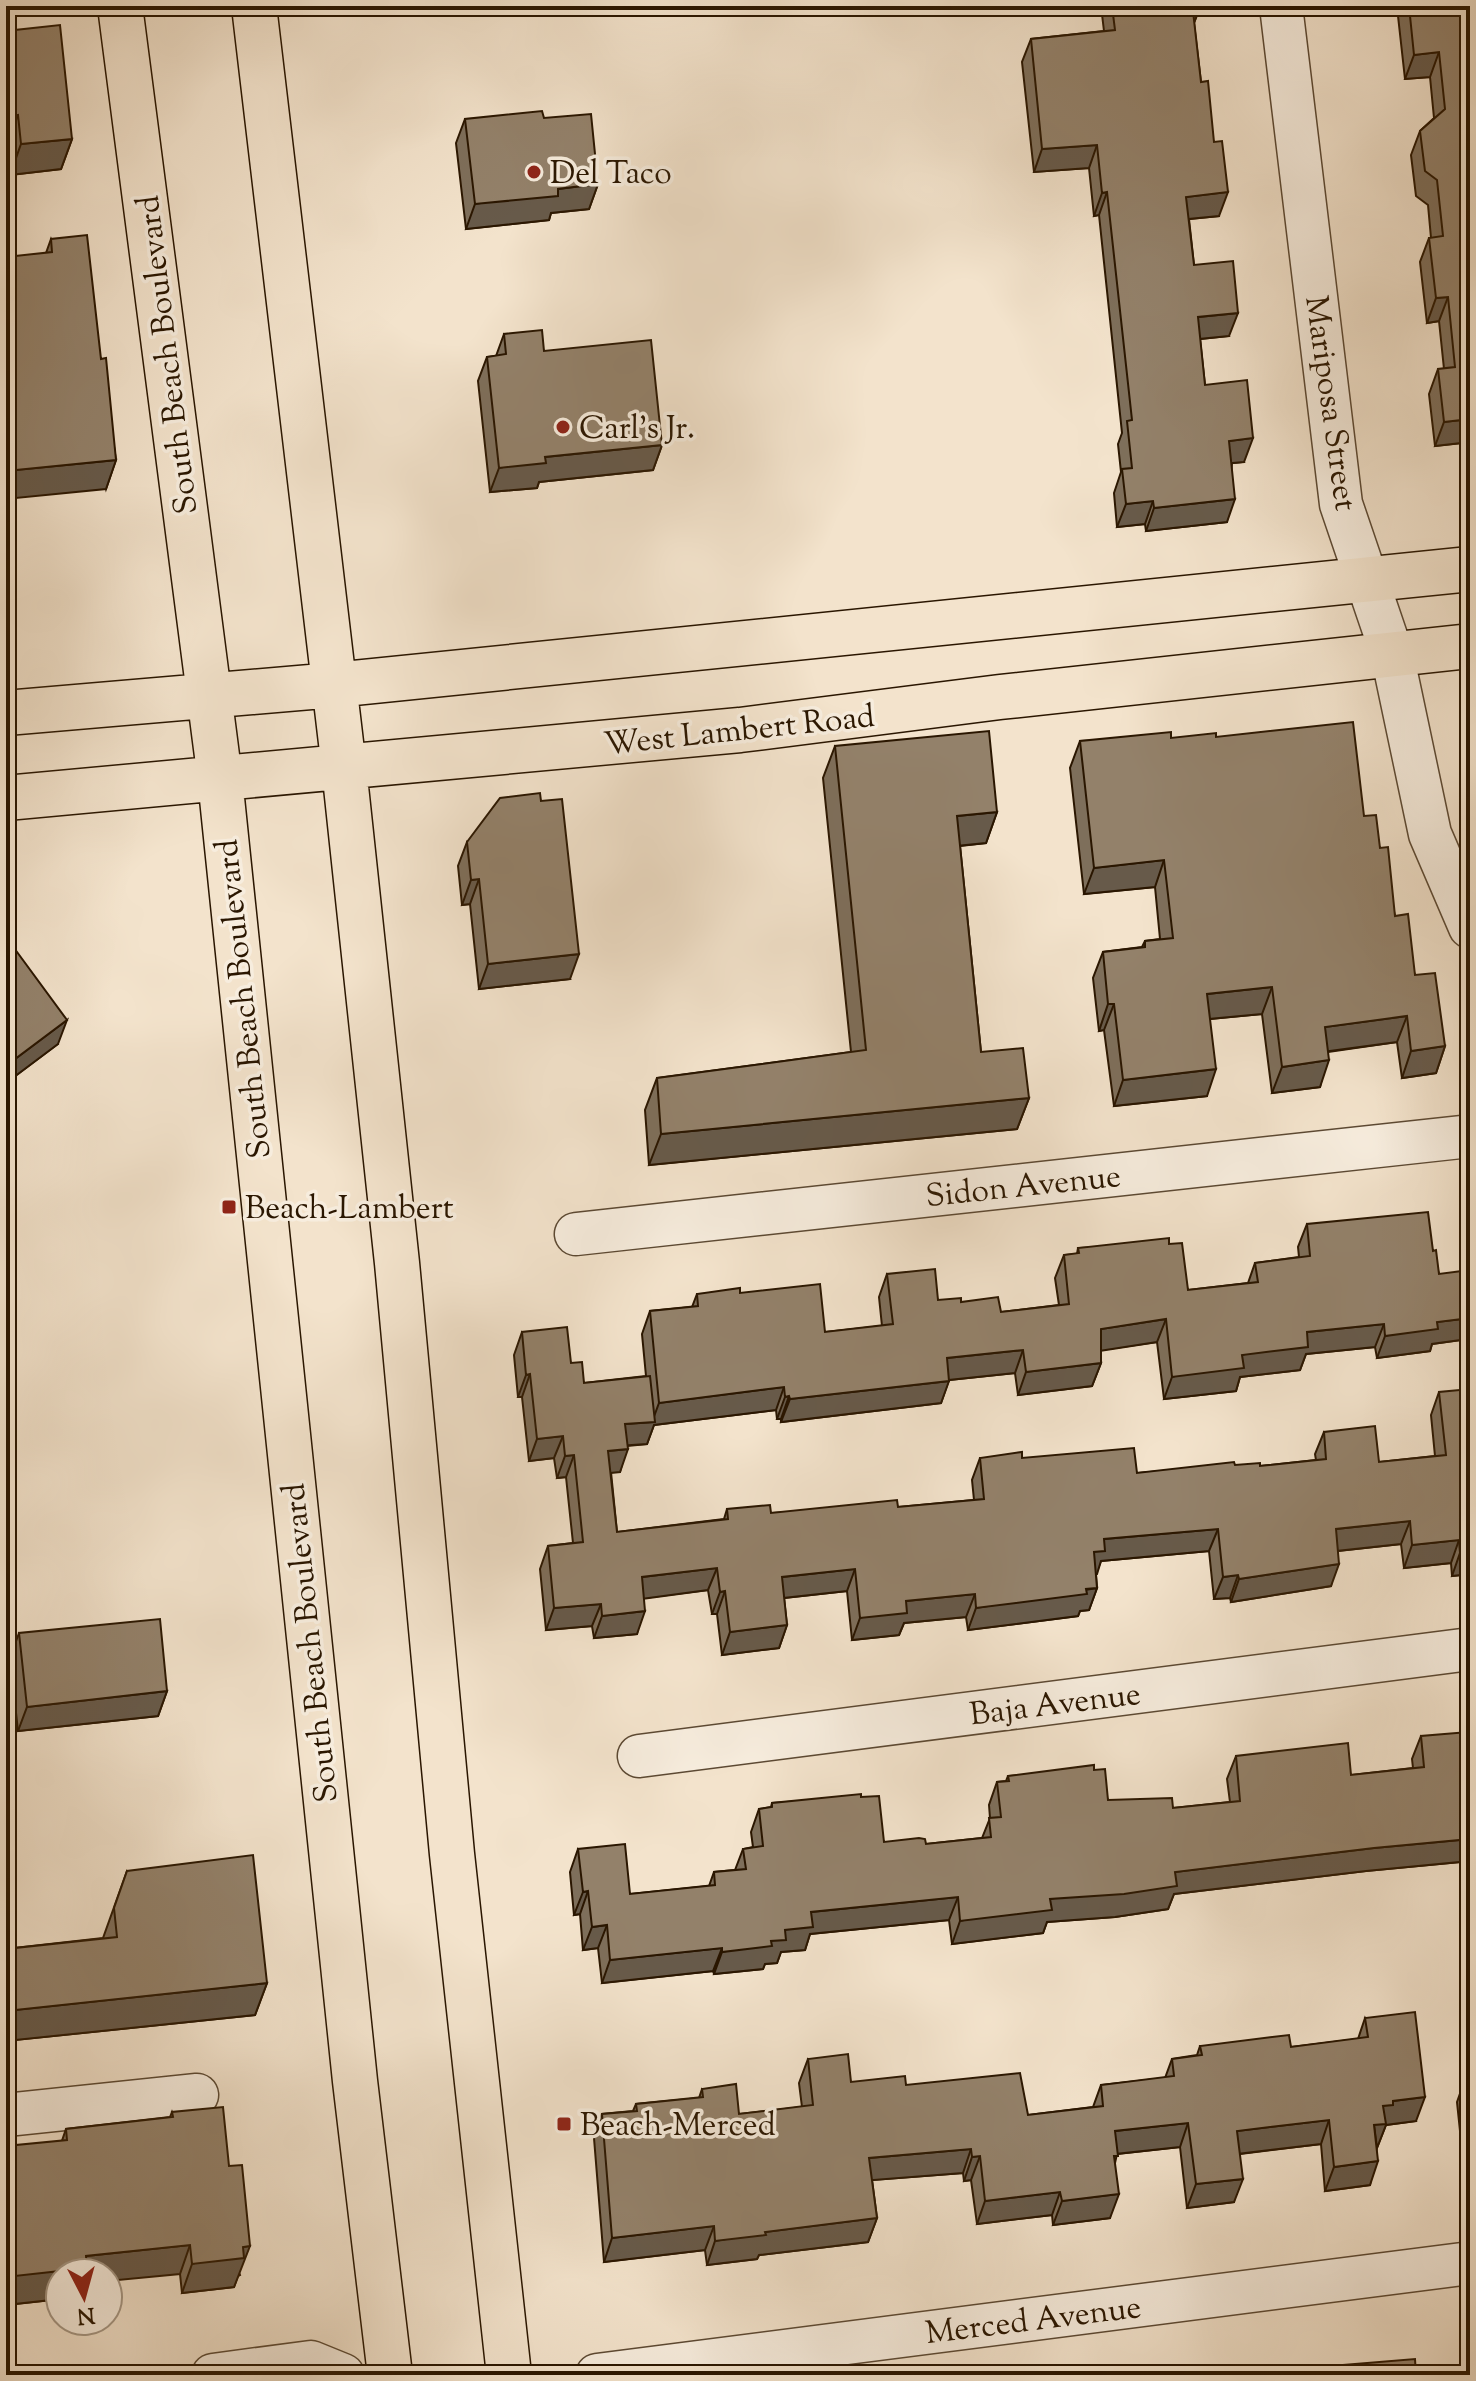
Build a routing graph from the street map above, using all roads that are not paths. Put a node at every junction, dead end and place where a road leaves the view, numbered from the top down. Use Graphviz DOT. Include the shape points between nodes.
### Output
graph roads {
  1 [pos="120,6"];
  2 [pos="254,6"];
  3 [pos="1281,6"];
  4 [pos="1470,569"];
  5 [pos="1367,579"];
  6 [pos="1470,646"];
  7 [pos="1392,654"];
  8 [pos="334,685"];
  9 [pos="210,694"];
  10 [pos="6,713"];
  11 [pos="344,768"];
  12 [pos="220,779"];
  13 [pos="6,798"];
  14 [pos="1470,927"];
  15 [pos="1470,1136"];
  16 [pos="576,1234"];
  17 [pos="1470,1649"];
  18 [pos="639,1756"];
  19 [pos="197,2095"];
  20 [pos="6,2115"];
  21 [pos="1470,2263"];
  22 [pos="213,2375"];
  23 [pos="343,2375"];
  24 [pos="390,2375"];
  25 [pos="509,2375"];
  26 [pos="597,2375"];
  1 -- 9 [label="main road, South Beach Boulevard"];
  2 -- 8 [label="main road"];
  3 -- 5 [label="street, Mariposa Street" via="1341,504"];
  4 -- 5 [label="main road"];
  5 -- 7 [label="street, Mariposa Street"];
  5 -- 8 [label="main road"];
  6 -- 7 [label="main road, West Lambert Road"];
  7 -- 11 [label="main road, West Lambert Road" via="817,722"];
  7 -- 14 [label="street, Mariposa Street" via="1430,834"];
  8 -- 9 [label="main road"];
  8 -- 11 [label="main road"];
  9 -- 10 [label="main road"];
  9 -- 12 [label="main road, South Beach Boulevard"];
  11 -- 12 [label="main road, West Lambert Road"];
  11 -- 25 [label="main road"];
  12 -- 13 [label="main road, West Lambert Road"];
  12 -- 24 [label="main road, South Beach Boulevard"];
  15 -- 16 [label="street, Sidon Avenue"];
  17 -- 18 [label="street, Baja Avenue"];
  19 -- 20 [label="street"];
  21 -- 26 [label="street, Merced Avenue"];
  22 -- 23 [label="street" via="311,2362"];
}
